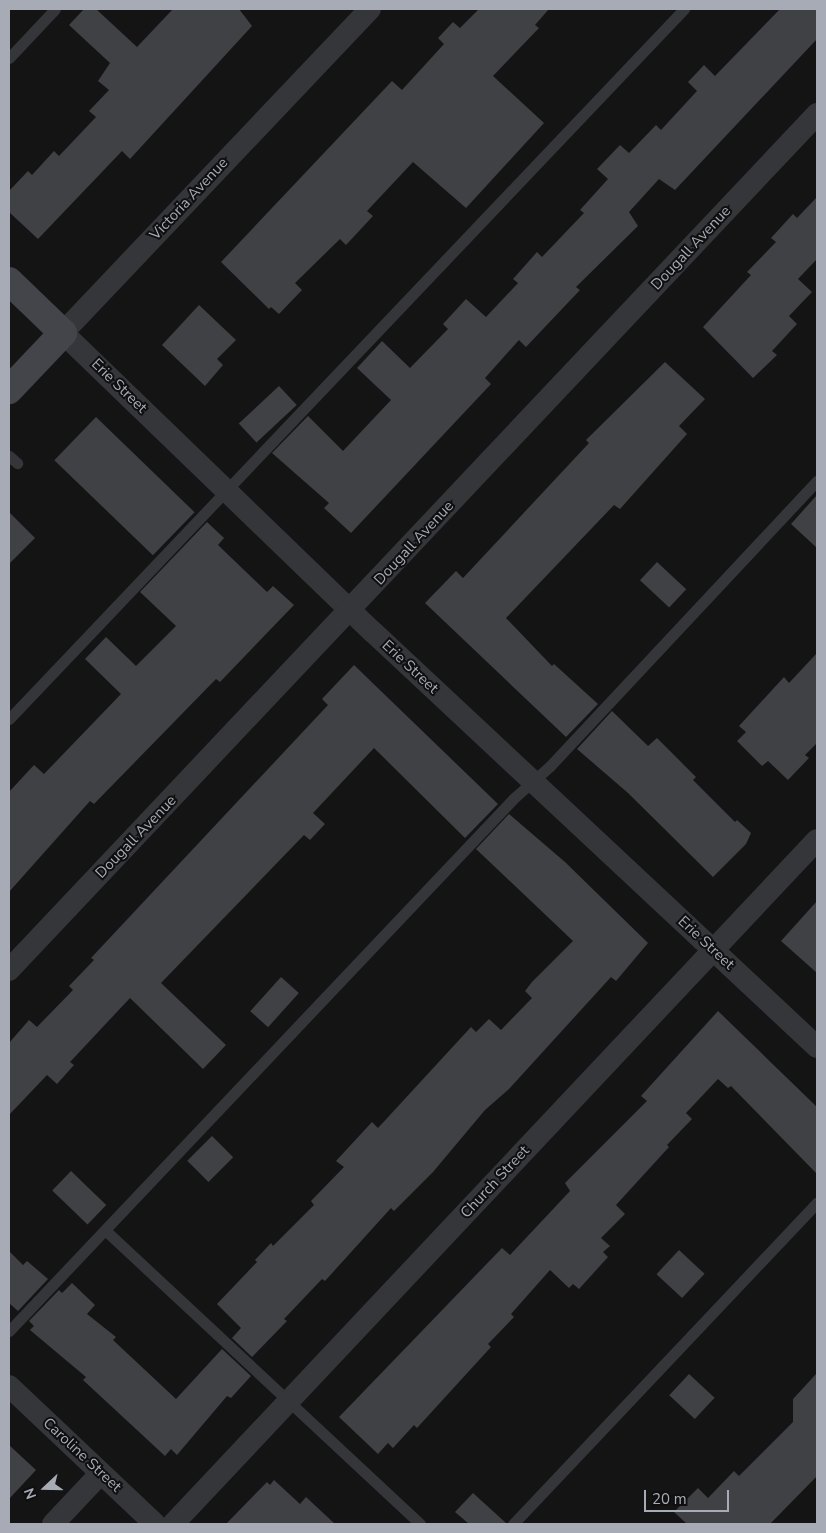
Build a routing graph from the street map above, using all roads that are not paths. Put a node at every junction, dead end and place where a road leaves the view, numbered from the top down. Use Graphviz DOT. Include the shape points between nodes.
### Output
graph roads {
  1 [pos="55,9"];
  2 [pos="370,9"];
  3 [pos="684,9"];
  4 [pos="9,58"];
  5 [pos="817,114"];
  6 [pos="9,281"];
  7 [pos="63,333"];
  8 [pos="9,390"];
  9 [pos="817,481"];
  10 [pos="226,490"];
  11 [pos="352,610"];
  12 [pos="9,719"];
  13 [pos="533,781"];
  14 [pos="817,840"];
  15 [pos="714,950"];
  16 [pos="9,970"];
  17 [pos="817,1047"];
  18 [pos="817,1202"];
  19 [pos="105,1230"];
  20 [pos="9,1331"];
  21 [pos="9,1386"];
  22 [pos="289,1401"];
  23 [pos="101,1473"];
  24 [pos="53,1524"];
  25 [pos="155,1524"];
  26 [pos="173,1524"];
  27 [pos="420,1524"];
  28 [pos="513,1524"];
  1 -- 4 [label="lane"];
  2 -- 7 [label="street, Victoria Avenue"];
  3 -- 10 [label="lane"];
  5 -- 11 [label="street, Dougall Avenue"];
  6 -- 7 [label="street, Erie Street"];
  7 -- 8 [label="street, Victoria Avenue"];
  7 -- 10 [label="street, Erie Street"];
  9 -- 13 [label="lane"];
  10 -- 11 [label="street, Erie Street"];
  10 -- 12 [label="lane"];
  11 -- 13 [label="street, Erie Street"];
  11 -- 16 [label="street, Dougall Avenue"];
  13 -- 15 [label="street, Erie Street"];
  13 -- 19 [label="lane"];
  14 -- 15 [label="street, Church Street"];
  15 -- 17 [label="street, Erie Street"];
  15 -- 22 [label="street, Church Street"];
  18 -- 28 [label="lane"];
  19 -- 20 [label="lane"];
  19 -- 22 [label="lane"];
  21 -- 23 [label="street, Caroline Street"];
  22 -- 26 [label="street, Church Street"];
  22 -- 27 [label="lane"];
  23 -- 24 [label="street"];
  23 -- 25 [label="street, Caroline Street"];
}
